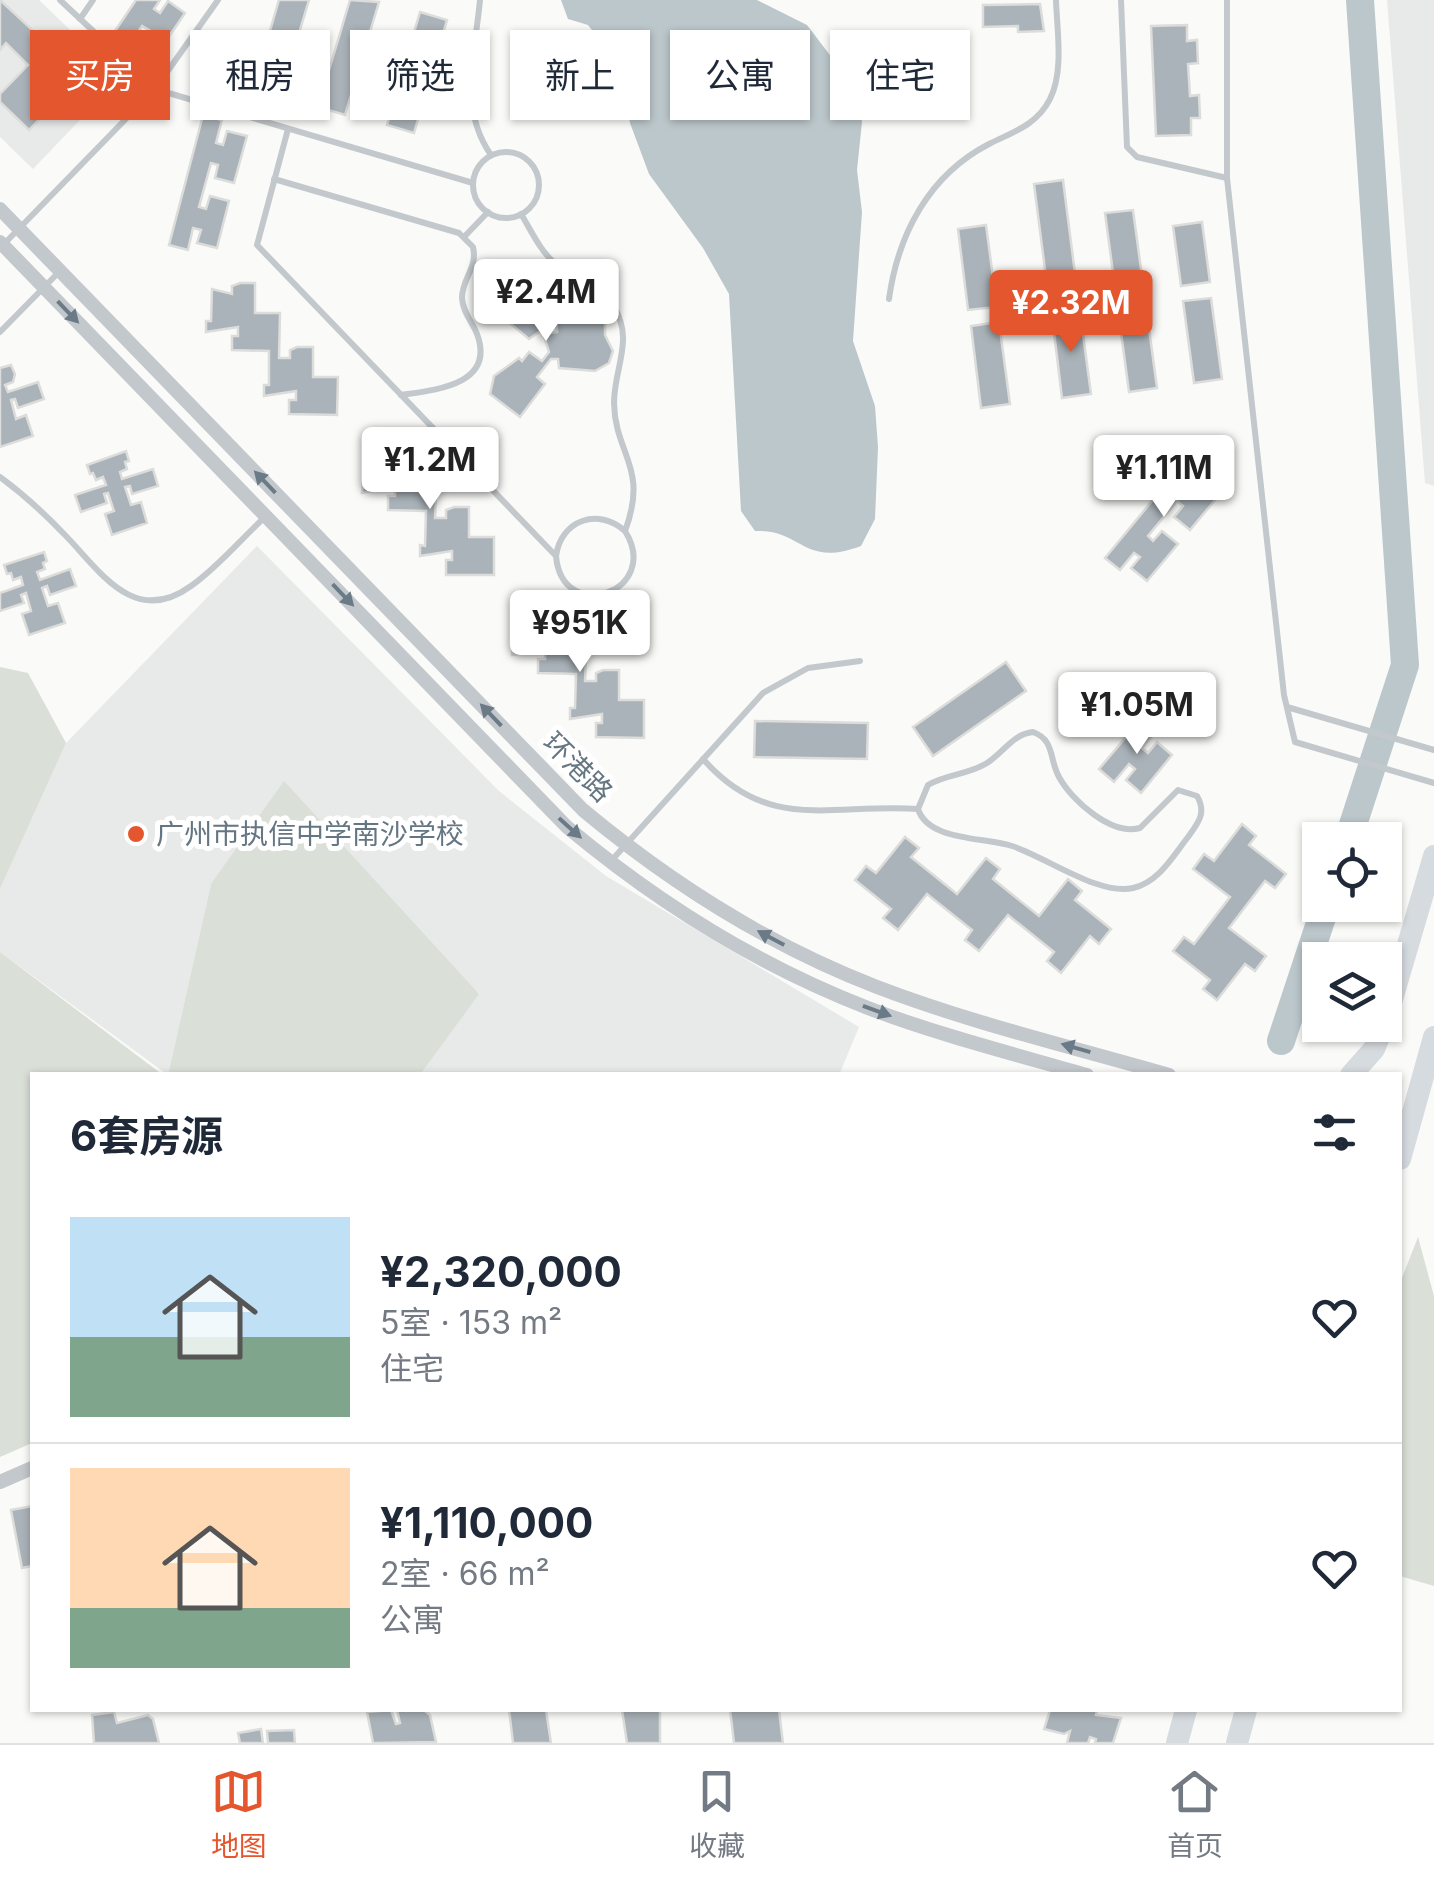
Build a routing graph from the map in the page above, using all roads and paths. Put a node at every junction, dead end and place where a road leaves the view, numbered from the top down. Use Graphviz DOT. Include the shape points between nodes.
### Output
graph roads {
  1 [pos="60,0"];
  2 [pos="92,0"];
  3 [pos="218,0"];
  4 [pos="480,0"];
  5 [pos="1056,0"];
  6 [pos="1121,0"];
  7 [pos="1227,0"];
  8 [pos="80,19"];
  9 [pos="92,30"];
  10 [pos="170,68"];
  11 [pos="170,93"];
  12 [pos="125,120"];
  13 [pos="288,128"];
  14 [pos="491,156"];
  15 [pos="1227,178"];
  16 [pos="274,179"];
  17 [pos="474,183"];
  18 [pos="0,209"];
  19 [pos="488,212"];
  20 [pos="521,214"];
  21 [pos="19,228"];
  22 [pos="465,236"];
  23 [pos="2,243"];
  24 [pos="60,271"];
  25 [pos="44,287"];
  26 [pos="889,299"];
  27 [pos="0,332"];
  28 [pos="401,394"];
  29 [pos="0,476"];
  30 [pos="266,516"];
  31 [pos="625,532"];
  32 [pos="556,556"];
  33 [pos="860,661"];
  34 [pos="1286,707"];
  35 [pos="1434,750"];
  36 [pos="703,758"];
  37 [pos="1434,783"];
  38 [pos="918,809"];
  39 [pos="625,844"];
  40 [pos="1434,856"];
  41 [pos="610,862"];
  42 [pos="1402,965"];
  43 [pos="1434,1037"];
  44 [pos="1377,1042"];
  45 [pos="1380,1042"];
  46 [pos="1078,1072"];
  47 [pos="1160,1072"];
  48 [pos="1354,1072"];
  49 [pos="1371,1072"];
  50 [pos="1402,1145"];
  51 [pos="30,1469"];
  52 [pos="0,1482"];
  53 [pos="1185,1712"];
  54 [pos="1245,1712"];
  55 [pos="1177,1743"];
  56 [pos="1237,1743"];
  1 -- 8 [label="lane"];
  2 -- 8 [label="lane"];
  3 -- 10 [label="lane"];
  4 -- 14 [label="lane" via="471,106"];
  5 -- 26 [label="lane" via="1058,66 1051,98 1030,123 964,159 926,198 900,246"];
  6 -- 15 [label="lane" via="1127,146 1136,157"];
  7 -- 15 [label="lane"];
  8 -- 9 [label="lane"];
  11 -- 13 [label="lane"];
  12 -- 21 [label="lane"];
  13 -- 16 [label="lane"];
  13 -- 17 [label="lane"];
  14 -- 17 [label="lane" via="478,167"];
  14 -- 20 [label="lane" via="516,153 535,170 537,195"];
  15 -- 34 [label="lane"];
  16 -- 22 [label="lane"];
  16 -- 28 [label="lane" via="257,245"];
  17 -- 19 [label="lane"];
  18 -- 21 [label="street, 环港路"];
  19 -- 20 [label="lane"];
  19 -- 22 [label="lane"];
  20 -- 31 [label="lane" via="548,257 602,292 621,323 624,359 615,419 634,482"];
  21 -- 23 [label="lane"];
  21 -- 24 [label="street, 环港路"];
  22 -- 28 [label="lane" via="475,253 462,301 478,339 476,365 450,388"];
  23 -- 25 [label="street, 环港路"];
  24 -- 25 [label="lane"];
  39 -- 24 [label="street, 环港路, one-way" via="583,810"];
  25 -- 27 [label="lane"];
  25 -- 30 [label="street, 环港路, one-way"];
  28 -- 32 [label="lane"];
  29 -- 30 [label="lane" via="110,586 136,598 165,598 192,586"];
  30 -- 41 [label="street, 环港路, one-way" via="568,827"];
  31 -- 32 [label="lane" via="601,518 582,520 561,538"];
  31 -- 32 [label="lane" via="632,567 608,594 572,588"];
  33 -- 36 [label="lane" via="785,678"];
  34 -- 35 [label="lane"];
  34 -- 37 [label="lane" via="1295,742"];
  36 -- 38 [label="lane" via="744,795 778,808"];
  36 -- 39 [label="lane"];
  38 -- 38 [label="lane" via="928,785 970,772 1033,732 1048,742 1070,792 1113,827 1140,828 1178,790 1198,796 1203,809 1161,872 1121,890 999,842 933,830"];
  39 -- 41 [label="lane"];
  47 -- 39 [label="street, 环港路, one-way" via="918,1002 838,970 722,912"];
  40 -- 42 [label="highway"];
  41 -- 46 [label="street, 环港路, one-way" via="711,931 829,992"];
  43 -- 50 [label="highway"];
  44 -- 48 [label="highway"];
  45 -- 49 [label="highway"];
  51 -- 52 [label="street"];
  53 -- 55 [label="highway"];
  54 -- 56 [label="highway"];
}
